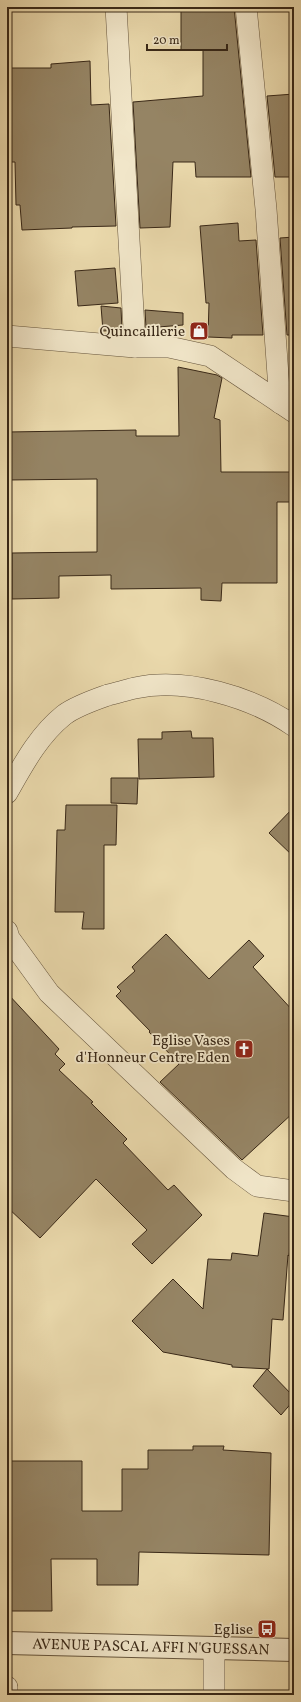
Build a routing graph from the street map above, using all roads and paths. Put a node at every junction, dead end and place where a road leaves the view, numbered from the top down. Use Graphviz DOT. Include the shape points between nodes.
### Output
graph roads {
  1 [pos="116,7"];
  2 [pos="246,7"];
  3 [pos="7,336"];
  4 [pos="135,347"];
  5 [pos="287,408"];
  6 [pos="294,726"];
  7 [pos="7,793"];
  8 [pos="7,931"];
  9 [pos="294,1191"];
  10 [pos="7,1643"];
  11 [pos="214,1648"];
  12 [pos="294,1650"];
  13 [pos="7,1687"];
  14 [pos="7,1695"];
  15 [pos="214,1695"];
  1 -- 4 [label="street"];
  2 -- 5 [label="street"];
  3 -- 4 [label="street"];
  4 -- 5 [label="street" via="169,347 210,356"];
  6 -- 7 [label="street" via="266,710 206,689 166,685 136,688 96,699 66,714 39,742"];
  8 -- 9 [label="street" via="9,938 49,993 234,1169 257,1186"];
  10 -- 11 [label="street, AVENUE PASCAL AFFI N'GUESSAN"];
  11 -- 12 [label="street, AVENUE PASCAL AFFI N'GUESSAN"];
  11 -- 15 [label="street"];
  13 -- 14 [label="street"];
}
